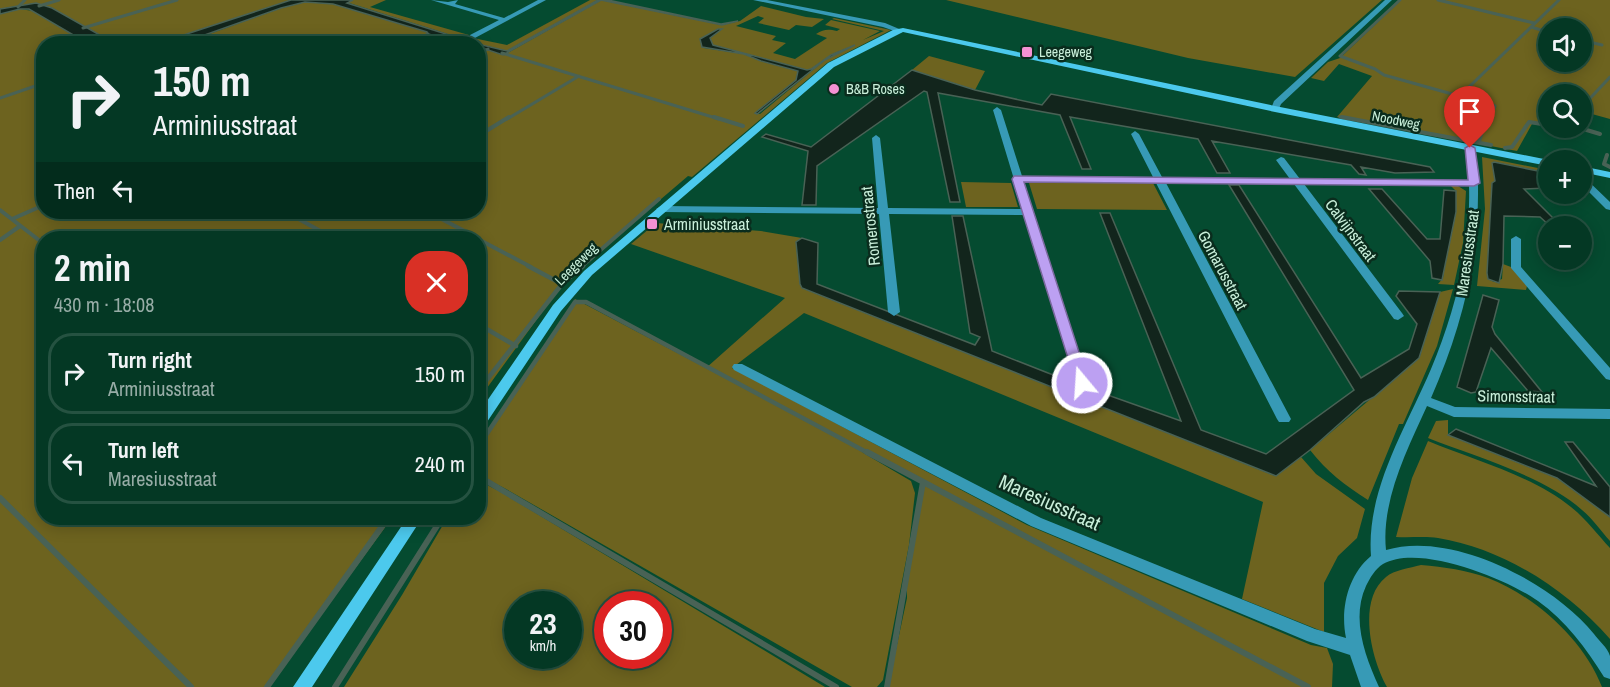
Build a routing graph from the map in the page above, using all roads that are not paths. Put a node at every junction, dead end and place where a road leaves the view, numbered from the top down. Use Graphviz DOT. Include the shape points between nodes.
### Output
graph roads {
  1 [pos="434,0"];
  2 [pos="543,0"];
  3 [pos="756,0"];
  4 [pos="1389,0"];
  5 [pos="452,2"];
  6 [pos="505,20"];
  7 [pos="900,31"];
  8 [pos="475,36"];
  9 [pos="1275,109"];
  10 [pos="997,110"];
  11 [pos="1134,134"];
  12 [pos="876,138"];
  13 [pos="1470,148"];
  14 [pos="1281,160"];
  15 [pos="1538,161"];
  16 [pos="1592,171"];
  17 [pos="1610,175"];
  18 [pos="1017,179"];
  19 [pos="1158,180"];
  20 [pos="1294,180"];
  21 [pos="1474,183"];
  22 [pos="1592,190"];
  23 [pos="1610,207"];
  24 [pos="661,209"];
  25 [pos="884,211"];
  26 [pos="1028,212"];
  27 [pos="1516,239"];
  28 [pos="894,312"];
  29 [pos="1398,316"];
  30 [pos="738,367"];
  31 [pos="1610,376"];
  32 [pos="1082,383"];
  33 [pos="1424,400"];
  34 [pos="486,413"];
  35 [pos="1610,414"];
  36 [pos="1284,419"];
  37 [pos="410,525"];
  38 [pos="1379,558"];
  39 [pos="1356,648"];
  40 [pos="1610,671"];
  41 [pos="302,687"];
  42 [pos="1370,687"];
  1 -- 5 [label="street"];
  2 -- 6 [label="street"];
  3 -- 7 [label="street"];
  4 -- 9 [label="street"];
  5 -- 6 [label="street"];
  6 -- 8 [label="street"];
  7 -- 9 [label="main road"];
  7 -- 24 [label="main road, Leegeweg" via="831,65"];
  9 -- 13 [label="main road, Noodweg"];
  10 -- 18 [label="street"];
  11 -- 19 [label="street, Gomarusstraat"];
  12 -- 25 [label="street, Romerostraat"];
  13 -- 15 [label="main road, Noodweg"];
  13 -- 21 [label="street, Maresiusstraat"];
  14 -- 20 [label="street, Calvijnstraat"];
  16 -- 17 [label="main road"];
  18 -- 19 [label="street"];
  18 -- 26 [label="street"];
  19 -- 20 [label="street"];
  19 -- 36 [label="street, Gomarusstraat"];
  20 -- 21 [label="street"];
  20 -- 29 [label="street, Calvijnstraat"];
  21 -- 33 [label="street, Maresiusstraat" via="1471,247 1463,292"];
  22 -- 23 [label="street"];
  24 -- 25 [label="street"];
  24 -- 34 [label="main road, Leegeweg" via="567,296"];
  25 -- 26 [label="street"];
  25 -- 28 [label="street, Romerostraat"];
  26 -- 32 [label="street"];
  27 -- 31 [label="street" via="1516,268"];
  30 -- 39 [label="street, Maresiusstraat" via="1036,522 1313,636"];
  33 -- 35 [label="street, Simonsstraat" via="1454,412"];
  33 -- 38 [label="street, Maresiusstraat" via="1386,487 1376,546"];
  37 -- 41 [label="main road"];
  38 -- 39 [label="street" via="1364,575 1354,597 1352,626"];
  38 -- 40 [label="street" via="1404,553 1434,554 1474,563 1515,580 1566,615"];
  39 -- 42 [label="street"];
}
